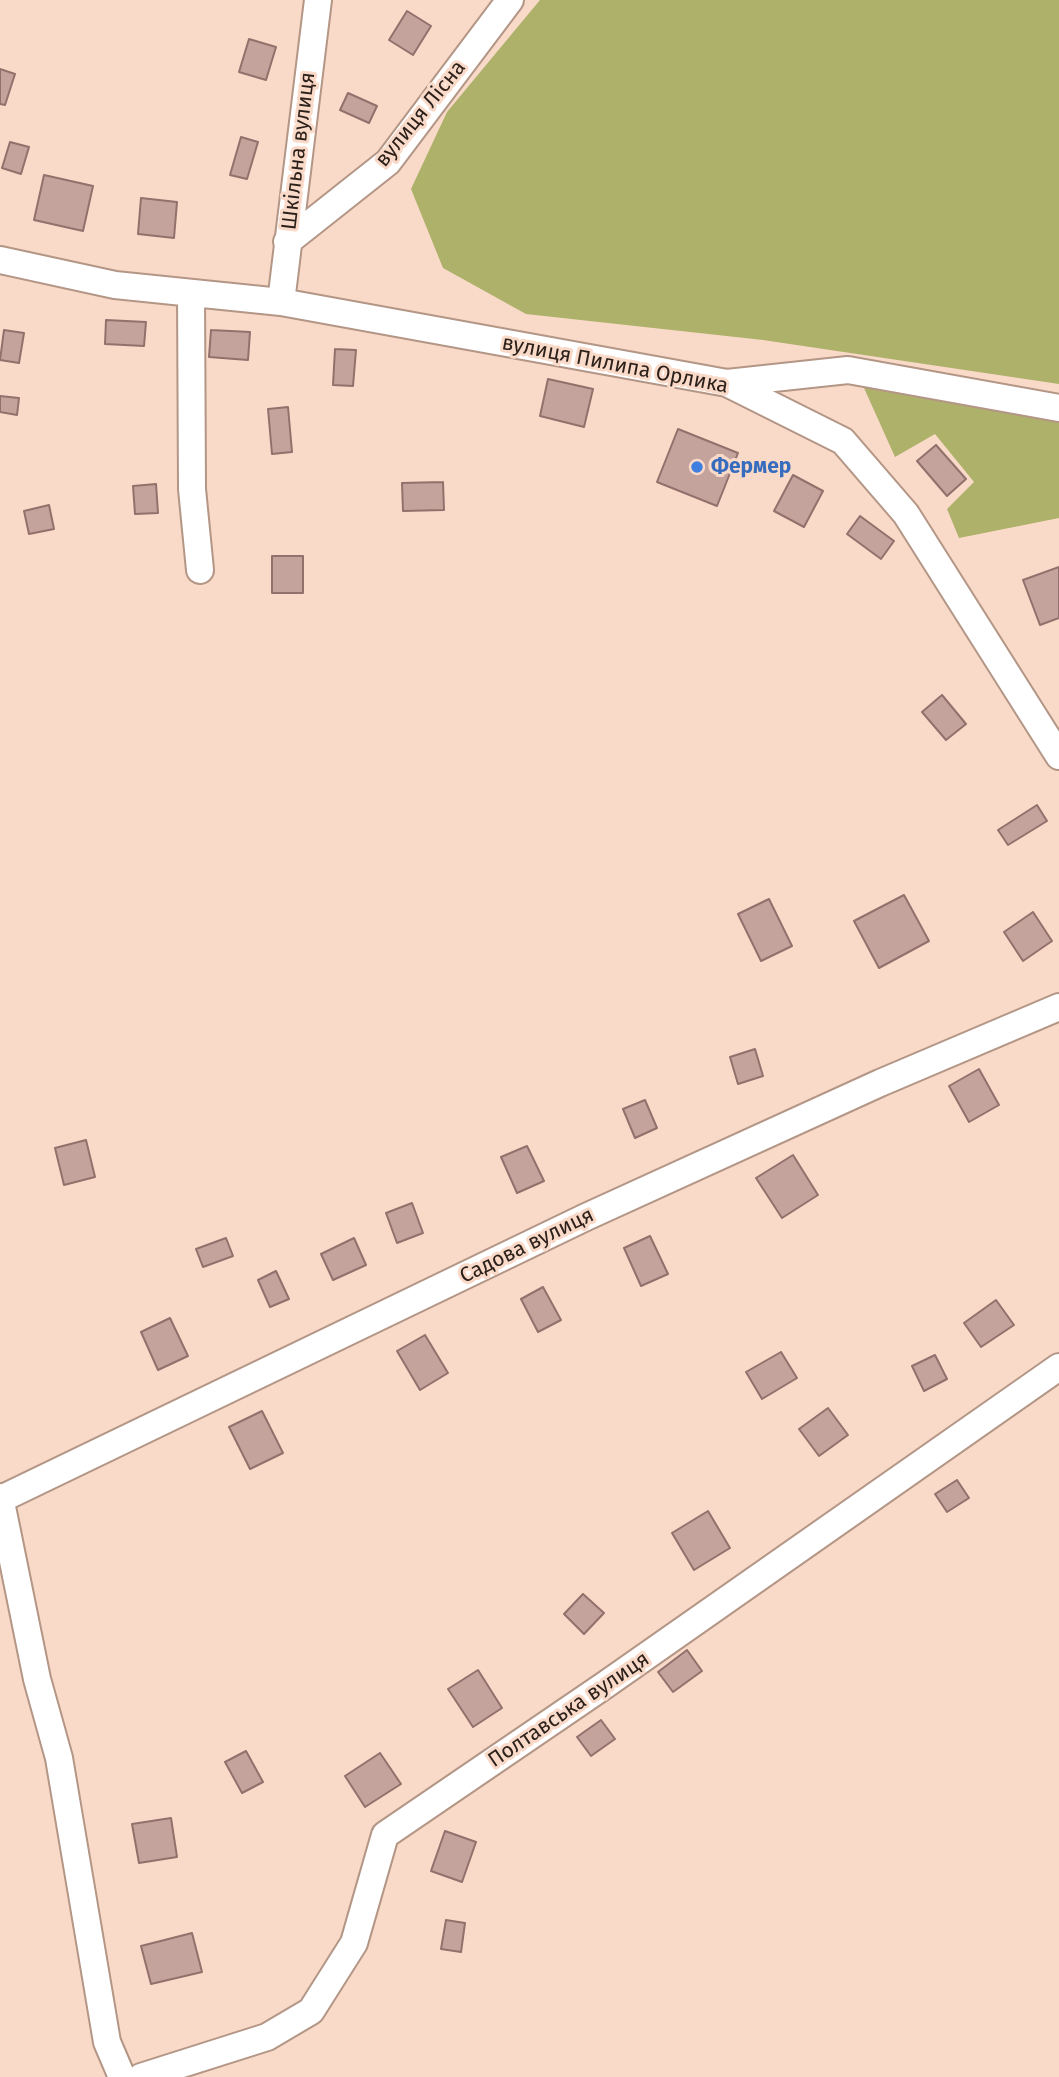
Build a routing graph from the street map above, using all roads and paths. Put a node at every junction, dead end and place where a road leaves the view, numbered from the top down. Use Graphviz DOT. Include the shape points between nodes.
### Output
graph roads {
  1 [pos="318,0"];
  2 [pos="510,0"];
  3 [pos="287,242"];
  4 [pos="0,260"];
  5 [pos="191,293"];
  6 [pos="281,302"];
  7 [pos="727,383"];
  8 [pos="1059,408"];
  9 [pos="200,570"];
  10 [pos="1059,756"];
  11 [pos="1059,1007"];
  12 [pos="1056,1373"];
  13 [pos="0,1498"];
  14 [pos="122,2077"];
  15 [pos="141,2077"];
  1 -- 3 [label="street, Шкільна вулиця"];
  2 -- 3 [label="street, вулиця Лісна" via="388,162"];
  3 -- 6 [label="street, Шкільна вулиця"];
  4 -- 5 [label="street, вулиця Пилипа Орлика" via="115,285"];
  5 -- 6 [label="street, вулиця Пилипа Орлика"];
  5 -- 9 [label="street" via="192,489"];
  6 -- 7 [label="street, вулиця Пилипа Орлика"];
  7 -- 8 [label="street" via="848,370"];
  7 -- 10 [label="street, вулиця Пилипа Орлика" via="843,441 906,514"];
  11 -- 13 [label="street, Садова вулиця" via="586,1217"];
  12 -- 15 [label="street, Полтавська вулиця" via="385,1835 354,1943 311,2011 267,2037"];
  13 -- 14 [label="street" via="37,1679 60,1758 107,2042"];
}
